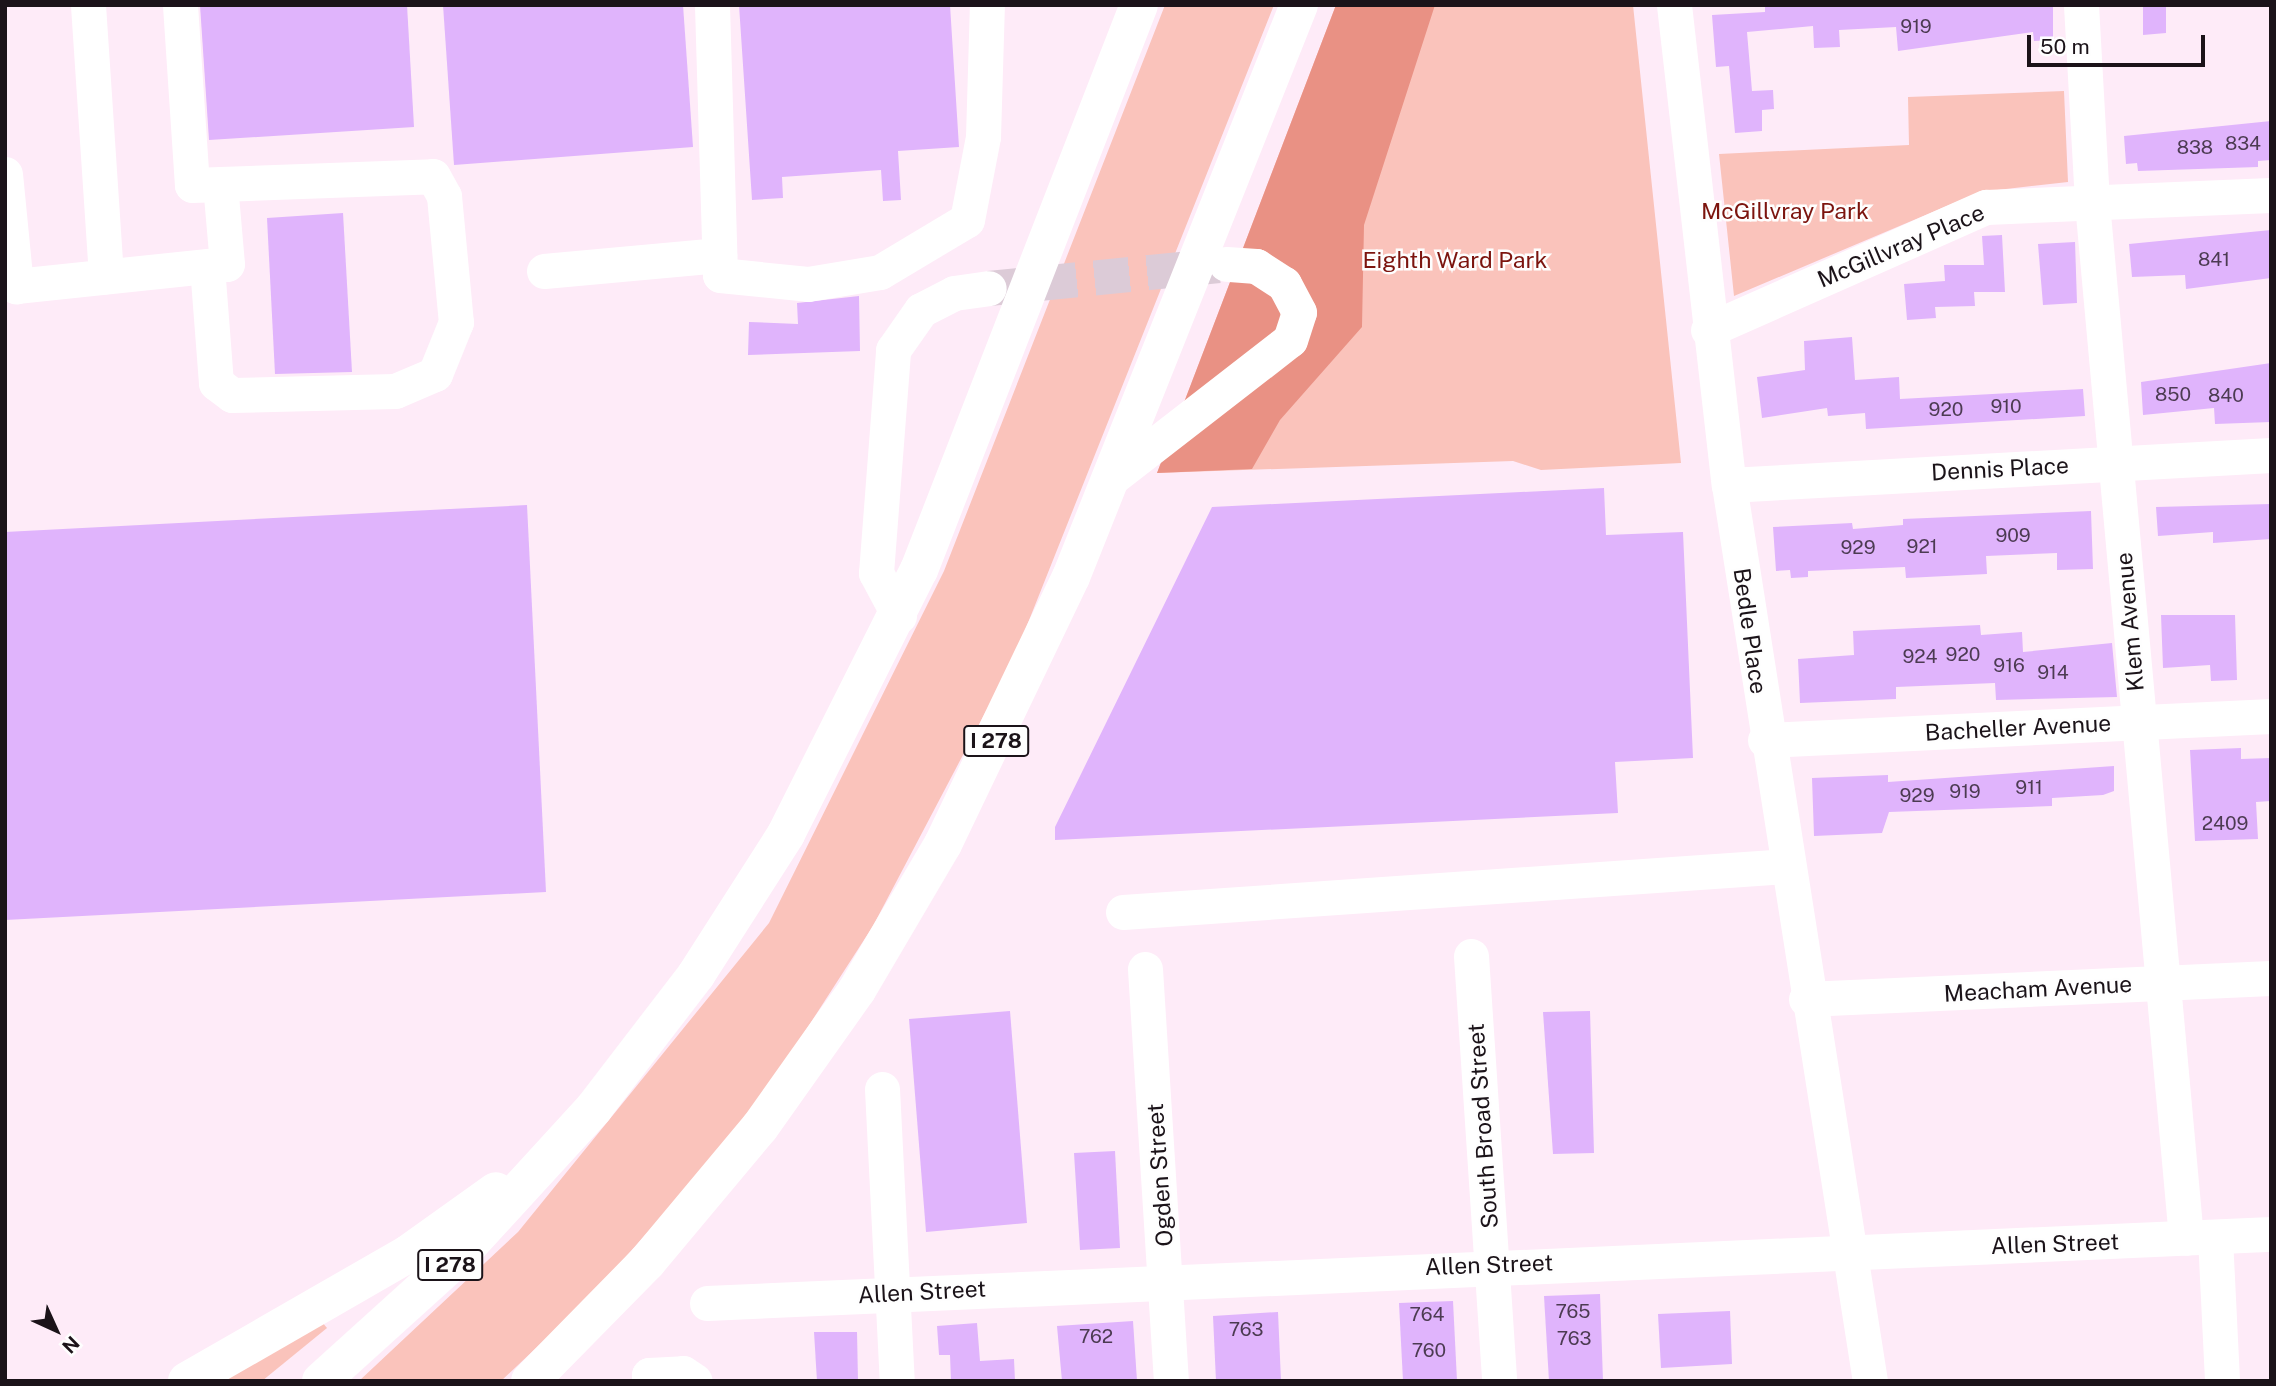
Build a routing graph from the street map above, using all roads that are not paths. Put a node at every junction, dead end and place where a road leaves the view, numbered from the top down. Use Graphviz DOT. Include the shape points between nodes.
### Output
graph roads {
  1 [pos="88,5"];
  2 [pos="180,5"];
  3 [pos="712,5"];
  4 [pos="987,5"];
  5 [pos="1139,5"];
  6 [pos="1299,5"];
  7 [pos="1674,5"];
  8 [pos="2081,5"];
  9 [pos="5,174"];
  10 [pos="220,184"];
  11 [pos="2271,195"];
  12 [pos="2092,203"];
  13 [pos="719,255"];
  14 [pos="1226,264"];
  15 [pos="207,266"];
  16 [pos="544,271"];
  17 [pos="106,276"];
  18 [pos="989,288"];
  19 [pos="1708,330"];
  20 [pos="2271,455"];
  21 [pos="2115,462"];
  22 [pos="1108,481"];
  23 [pos="1729,485"];
  24 [pos="899,616"];
  25 [pos="2271,716"];
  26 [pos="2138,723"];
  27 [pos="1765,740"];
  28 [pos="1785,866"];
  29 [pos="1123,912"];
  30 [pos="1471,956"];
  31 [pos="1145,969"];
  32 [pos="2271,978"];
  33 [pos="2163,983"];
  34 [pos="1806,999"];
  35 [pos="882,1089"];
  36 [pos="568,1137"];
  37 [pos="735,1159"];
  38 [pos="2271,1234"];
  39 [pos="2200,1238"];
  40 [pos="1846,1253"];
  41 [pos="1494,1264"];
  42 [pos="1167,1280"];
  43 [pos="892,1293"];
  44 [pos="707,1303"];
  45 [pos="187,1381"];
  46 [pos="321,1381"];
  47 [pos="530,1381"];
  48 [pos="566,1381"];
  49 [pos="649,1381"];
  50 [pos="695,1381"];
  51 [pos="897,1381"];
  52 [pos="1171,1381"];
  53 [pos="1500,1381"];
  54 [pos="1870,1381"];
  55 [pos="2222,1381"];
  1 -- 17 [label="street"];
  2 -- 10 [label="street" via="192,185"];
  3 -- 13 [label="street"];
  4 -- 13 [label="street" via="983,137 967,220 880,272 808,284 720,275"];
  5 -- 24 [label="highway, I 278"];
  6 -- 22 [label="highway, I 278"];
  7 -- 19 [label="street, Bedle Place"];
  8 -- 12 [label="street, Klem Avenue"];
  9 -- 17 [label="street" via="16,286"];
  10 -- 15 [label="street" via="227,264"];
  10 -- 15 [label="street" via="433,176 444,196 456,322 435,374 395,391 232,395 216,383"];
  11 -- 12 [label="street, McGillvray Place"];
  12 -- 19 [label="street, McGillvray Place" via="1971,211"];
  12 -- 21 [label="street, Klem Avenue"];
  13 -- 16 [label="street"];
  14 -- 22 [label="street" via="1256,266 1284,284 1299,312 1290,340"];
  15 -- 17 [label="street"];
  18 -- 24 [label="street" via="954,293 921,310 893,350 876,573"];
  19 -- 23 [label="street, Bedle Place"];
  20 -- 21 [label="street, Dennis Place"];
  21 -- 23 [label="street, Dennis Place"];
  21 -- 26 [label="street, Klem Avenue"];
  22 -- 37 [label="highway, I 278" via="1038,653 943,844 857,990"];
  23 -- 27 [label="street, Bedle Place"];
  24 -- 36 [label="highway, I 278" via="828,761 743,905 646,1043"];
  25 -- 26 [label="street, Bacheller Avenue"];
  26 -- 27 [label="street, Bacheller Avenue"];
  26 -- 33 [label="street, Klem Avenue"];
  27 -- 28 [label="street, Bedle Place"];
  28 -- 29 [label="street"];
  28 -- 34 [label="street, Bedle Place"];
  30 -- 41 [label="street, South Broad Street"];
  31 -- 42 [label="street, Ogden Street"];
  32 -- 33 [label="street, Meacham Avenue"];
  33 -- 34 [label="street, Meacham Avenue"];
  33 -- 39 [label="street, Klem Avenue"];
  34 -- 40 [label="street, Bedle Place"];
  35 -- 43 [label="street"];
  36 -- 45 [label="highway" via="408,1254"];
  36 -- 46 [label="highway, I 278" via="454,1261"];
  37 -- 47 [label="highway, I 278" via="647,1262"];
  37 -- 48 [label="highway" via="631,1311"];
  38 -- 39 [label="street, Allen Street"];
  39 -- 40 [label="street, Allen Street"];
  39 -- 55 [label="street, Klem Avenue"];
  40 -- 41 [label="street, Allen Street"];
  40 -- 54 [label="street, Bedle Place"];
  41 -- 42 [label="street, Allen Street"];
  41 -- 53 [label="street, South Broad Street"];
  42 -- 43 [label="street, Allen Street"];
  42 -- 52 [label="street, Ogden Street"];
  43 -- 44 [label="street, Allen Street"];
  43 -- 51 [label="street"];
  49 -- 50 [label="street" via="649,1376 683,1373"];
}
